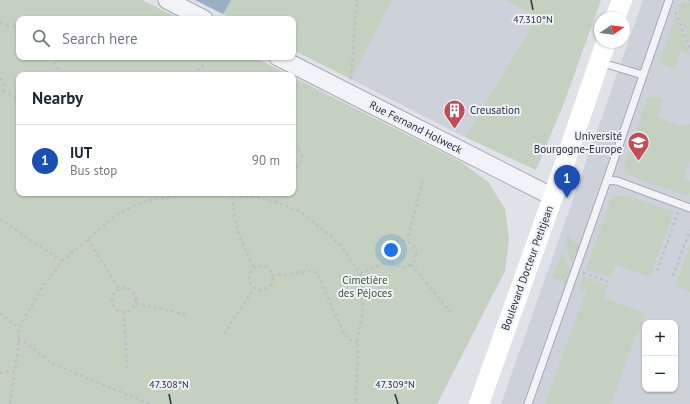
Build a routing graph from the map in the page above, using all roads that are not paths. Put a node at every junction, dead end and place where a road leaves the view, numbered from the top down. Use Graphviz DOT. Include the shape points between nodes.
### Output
graph roads {
  1 [pos="622,0"];
  2 [pos="669,0"];
  3 [pos="174,1"];
  4 [pos="617,12"];
  5 [pos="199,16"];
  6 [pos="604,48"];
  7 [pos="284,60"];
  8 [pos="599,62"];
  9 [pos="643,75"];
  10 [pos="607,180"];
  11 [pos="553,197"];
  12 [pos="690,208"];
  13 [pos="479,404"];
  14 [pos="528,404"];
  1 -- 4 [label="main road"];
  2 -- 9 [label="lane"];
  3 -- 5 [label="street"];
  6 -- 8 [label="main road, Boulevard Docteur Petitjean"];
  7 -- 11 [label="street, Rue Fernand Holweck"];
  8 -- 9 [label="lane"];
  8 -- 11 [label="main road, Boulevard Docteur Petitjean"];
  9 -- 10 [label="lane"];
  10 -- 12 [label="lane" via="618,181"];
  10 -- 14 [label="lane"];
  11 -- 13 [label="main road, Boulevard Docteur Petitjean"];
}
